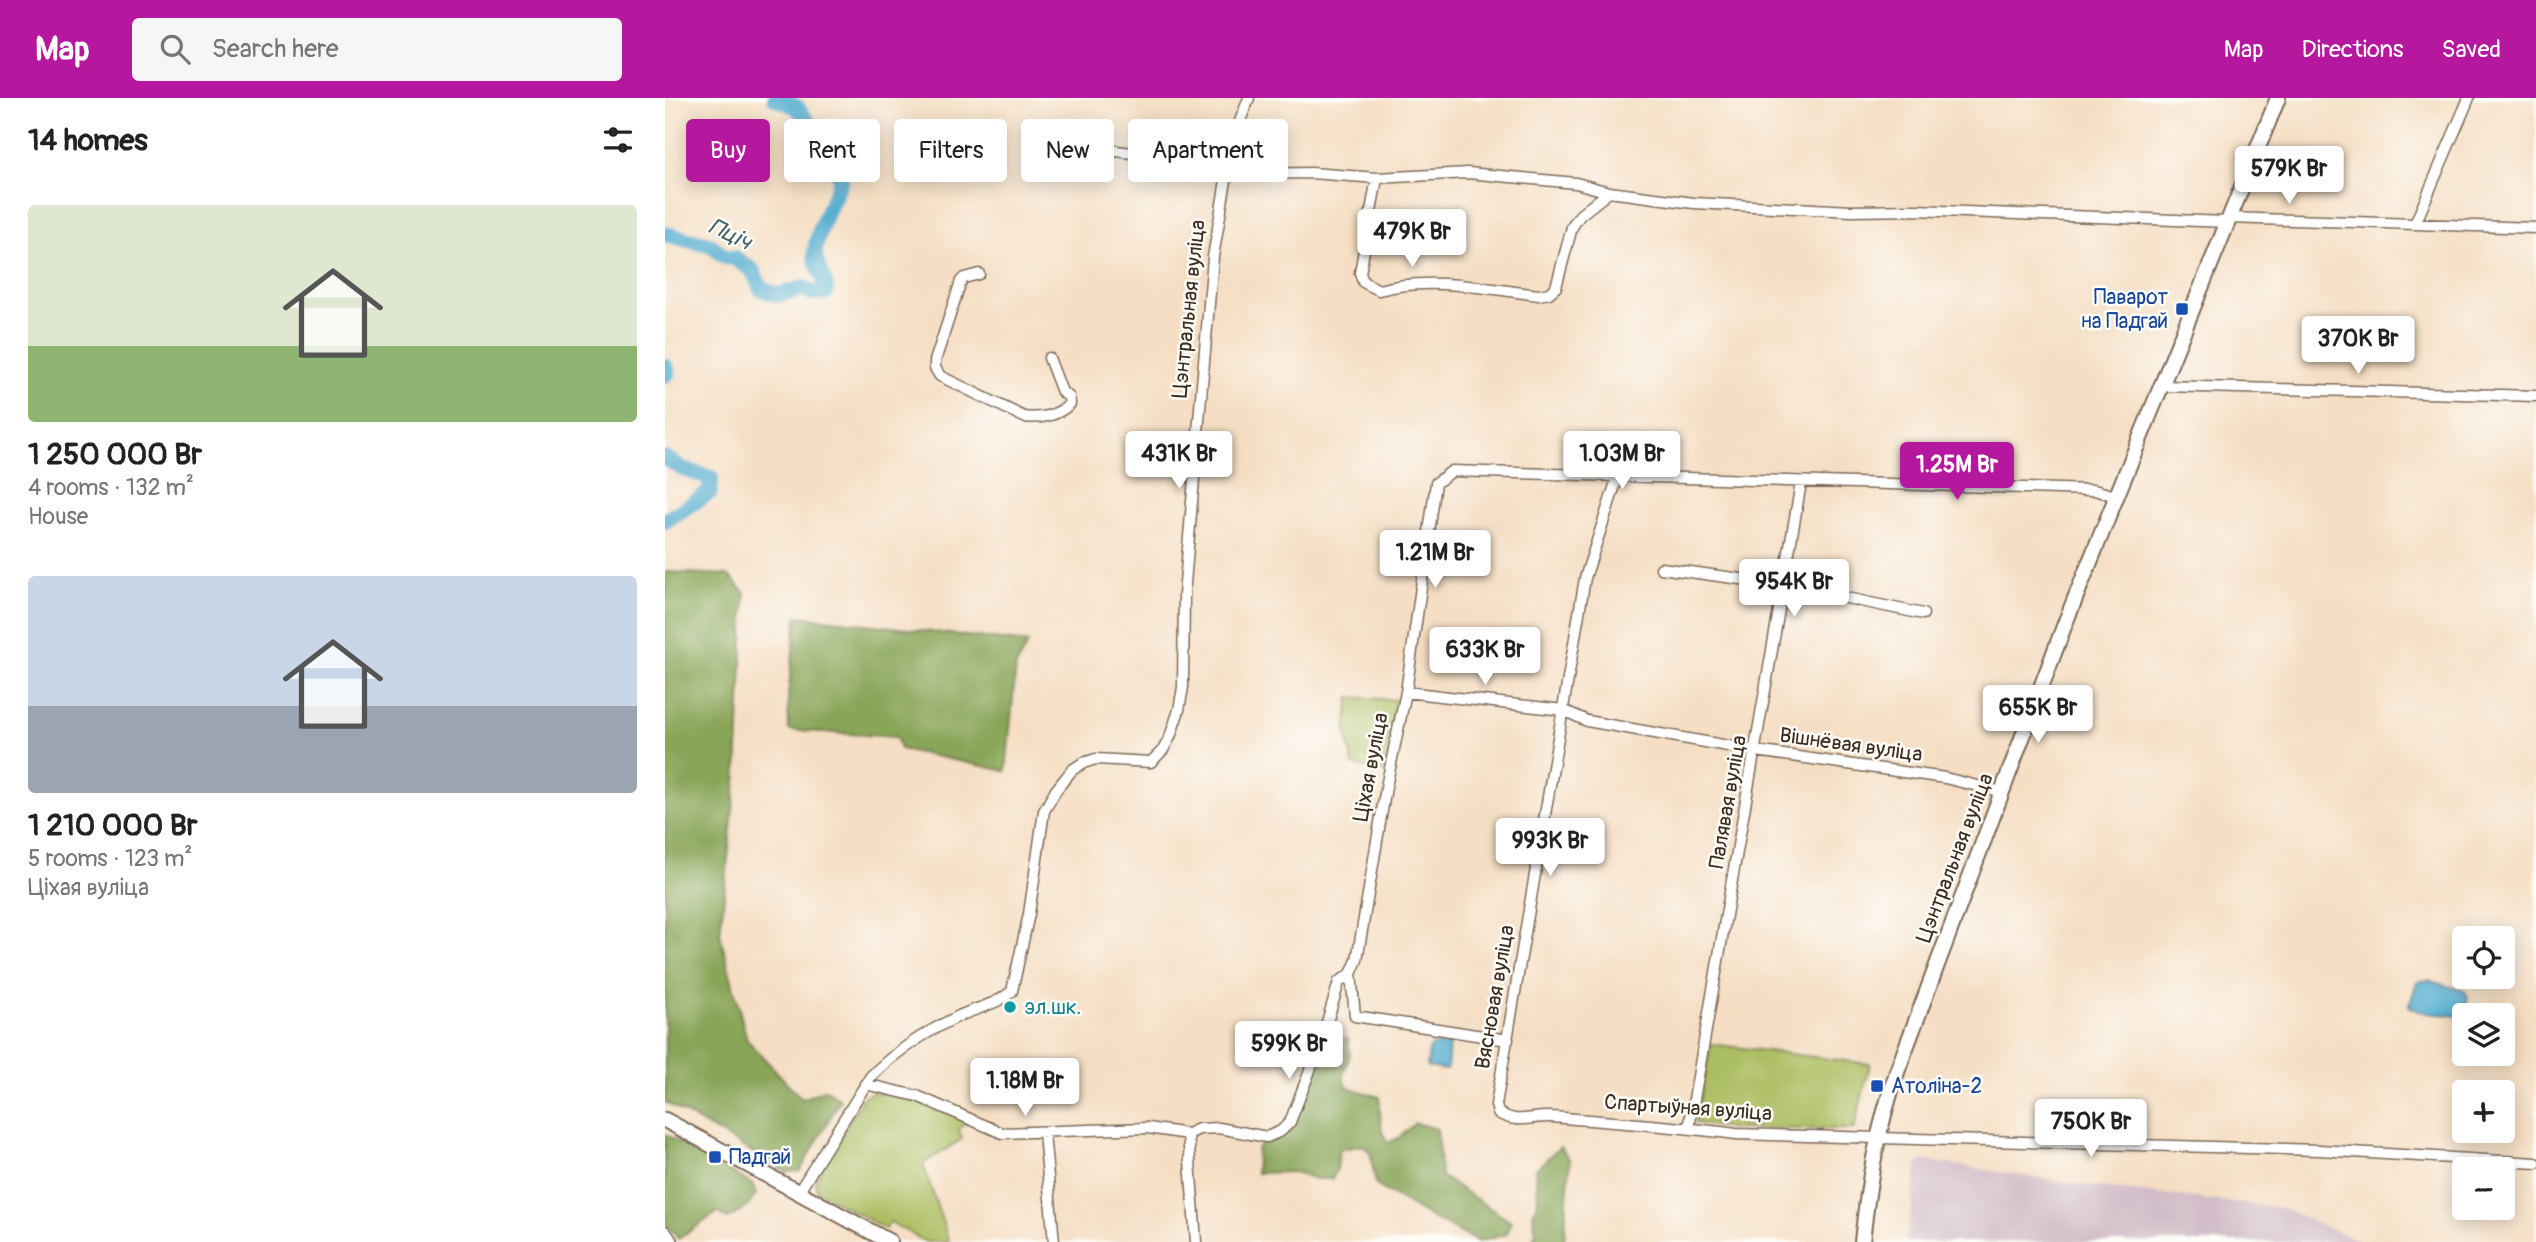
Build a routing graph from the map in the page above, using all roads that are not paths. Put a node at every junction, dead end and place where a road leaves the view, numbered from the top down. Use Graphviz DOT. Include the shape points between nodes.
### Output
graph roads {
  1 [pos="1249,98"];
  2 [pos="2278,98"];
  3 [pos="2469,98"];
  4 [pos="1241,119"];
  5 [pos="1288,173"];
  6 [pos="1377,178"];
  7 [pos="1226,182"];
  8 [pos="1609,192"];
  9 [pos="2228,220"];
  10 [pos="2415,225"];
  11 [pos="2536,228"];
  12 [pos="979,274"];
  13 [pos="1049,358"];
  14 [pos="2162,386"];
  15 [pos="2536,396"];
  16 [pos="1618,476"];
  17 [pos="1801,483"];
  18 [pos="2116,496"];
  19 [pos="1661,568"];
  20 [pos="1784,585"];
  21 [pos="1923,614"];
  22 [pos="1406,692"];
  23 [pos="1563,710"];
  24 [pos="1756,751"];
  25 [pos="2002,792"];
  26 [pos="1351,974"];
  27 [pos="1508,1040"];
  28 [pos="868,1080"];
  29 [pos="1498,1113"];
  30 [pos="665,1120"];
  31 [pos="1689,1128"];
  32 [pos="1044,1133"];
  33 [pos="1188,1134"];
  34 [pos="1877,1138"];
  35 [pos="2536,1163"];
  36 [pos="798,1193"];
  37 [pos="665,1231"];
  38 [pos="673,1242"];
  39 [pos="890,1242"];
  40 [pos="1054,1242"];
  41 [pos="1196,1242"];
  42 [pos="1862,1242"];
  1 -- 4 [label="street, Цэнтральная вуліца"];
  2 -- 9 [label="street, Цэнтральная вуліца"];
  3 -- 10 [label="street"];
  5 -- 6 [label="street"];
  6 -- 8 [label="street" via="1468,173 1576,183"];
  6 -- 8 [label="street" via="1360,274 1363,282 1379,290 1398,284 1549,293 1556,287 1572,227"];
  7 -- 28 [label="street, Цэнтральная вуліца" via="1212,275 1184,595 1183,687 1174,728 1151,762 1096,759 1072,770 1056,790 1044,811 1012,991 914,1041"];
  8 -- 9 [label="street" via="1694,203 1825,210"];
  9 -- 10 [label="street"];
  9 -- 14 [label="street, Цэнтральная вуліца"];
  10 -- 11 [label="street"];
  12 -- 13 [label="street" via="961,281 936,361 940,376 1024,416 1038,418 1070,404"];
  14 -- 15 [label="street"];
  14 -- 18 [label="street, Цэнтральная вуліца"];
  16 -- 17 [label="street"];
  16 -- 22 [label="street, Ціхая вуліца" via="1452,471 1436,483"];
  16 -- 23 [label="street, Вясновая вуліца" via="1585,578"];
  17 -- 18 [label="street" via="2094,490"];
  17 -- 20 [label="street, Палявая вуліца"];
  18 -- 25 [label="street, Цэнтральная вуліца"];
  19 -- 20 [label="street"];
  20 -- 21 [label="street"];
  20 -- 24 [label="street, Палявая вуліца"];
  22 -- 23 [label="street, Вішнёвая вуліца"];
  22 -- 26 [label="street, Ціхая вуліца"];
  23 -- 24 [label="street, Вішнёвая вуліца" via="1587,721"];
  23 -- 27 [label="street, Вясновая вуліца"];
  24 -- 25 [label="street, Вішнёвая вуліца" via="1945,778"];
  24 -- 31 [label="street, Палявая вуліца"];
  25 -- 34 [label="street, Цэнтральная вуліца" via="1898,1069"];
  26 -- 27 [label="street" via="1355,1016"];
  26 -- 33 [label="street" via="1339,982 1299,1099 1281,1131 1267,1137 1219,1128"];
  27 -- 29 [label="street, Вясновая вуліца"];
  28 -- 32 [label="street" via="1002,1133"];
  28 -- 36 [label="street"];
  29 -- 31 [label="street, Спартыўная вуліца" via="1512,1121 1541,1117"];
  30 -- 36 [label="street"];
  31 -- 34 [label="street, Спартыўная вуліца" via="1735,1134"];
  32 -- 33 [label="street" via="1149,1128"];
  32 -- 40 [label="street"];
  33 -- 41 [label="street"];
  34 -- 35 [label="street, Спартыўная вуліца" via="2319,1150"];
  34 -- 42 [label="street, Цэнтральная вуліца"];
  36 -- 39 [label="street"];
  37 -- 38 [label="street"];
}
